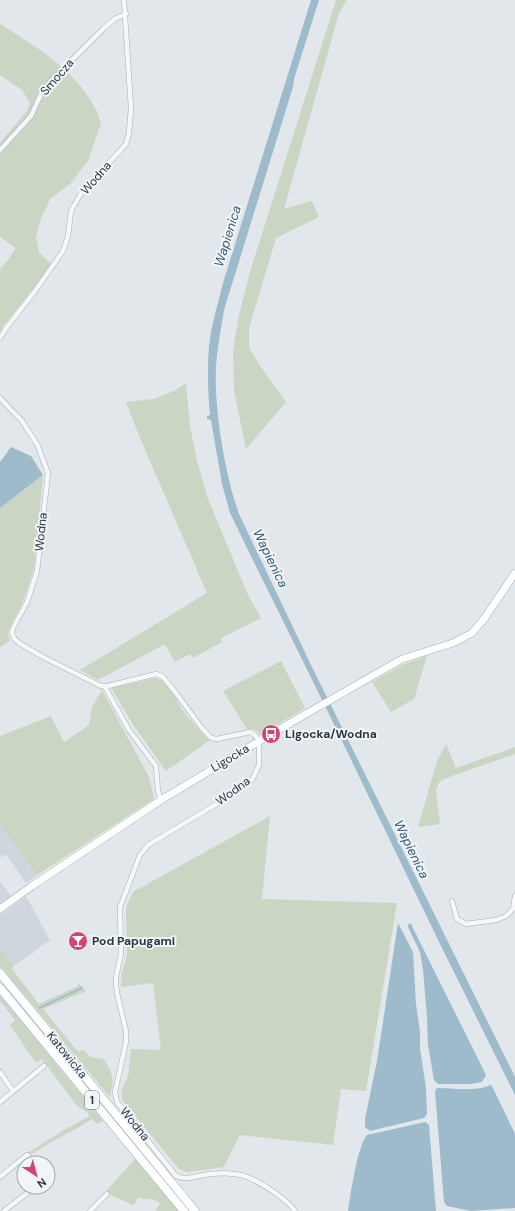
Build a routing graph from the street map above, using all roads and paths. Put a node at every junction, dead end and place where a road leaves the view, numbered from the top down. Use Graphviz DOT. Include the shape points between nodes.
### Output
graph roads {
  1 [pos="124,0"];
  2 [pos="126,14"];
  3 [pos="0,150"];
  4 [pos="0,338"];
  5 [pos="0,398"];
  6 [pos="515,573"];
  7 [pos="105,686"];
  8 [pos="259,741"];
  9 [pos="161,800"];
  10 [pos="515,896"];
  11 [pos="452,902"];
  12 [pos="0,909"];
  13 [pos="0,973"];
  14 [pos="0,988"];
  15 [pos="44,1066"];
  16 [pos="0,1072"];
  17 [pos="14,1091"];
  18 [pos="0,1102"];
  19 [pos="16,1163"];
  20 [pos="0,1177"];
  21 [pos="107,1194"];
  22 [pos="25,1195"];
  23 [pos="4,1211"];
  24 [pos="90,1211"];
  25 [pos="184,1211"];
  26 [pos="195,1211"];
  27 [pos="295,1211"];
  1 -- 2 [label="street, Wodna"];
  2 -- 3 [label="street, Smocza" via="104,28 50,82 41,94 31,116"];
  2 -- 4 [label="street, Wodna" via="130,108 126,144 80,195 71,212 63,251"];
  5 -- 7 [label="street, Wodna" via="22,421 37,444 48,473 37,571 27,602 13,628 14,638 19,644 43,657"];
  6 -- 8 [label="street, Ligocka" via="472,633 453,643 402,659"];
  7 -- 8 [label="street" via="156,674 162,676 211,738 250,732"];
  7 -- 9 [label="street" via="129,730 156,766"];
  8 -- 9 [label="street, Ligocka"];
  8 -- 27 [label="street, Wodna" via="259,765 252,780 148,845 140,855 120,907 120,954 116,993 126,1031 126,1042 115,1092 121,1108 176,1176 186,1178 232,1173 249,1177 280,1197"];
  9 -- 12 [label="street, Ligocka"];
  10 -- 11 [label="street" via="513,909 506,916 466,924 457,919"];
  13 -- 26 [label="main road, Katowicka / 1"];
  14 -- 25 [label="main road, Katowicka / 1"];
  15 -- 17 [label="street"];
  16 -- 17 [label="street"];
  17 -- 18 [label="street"];
  19 -- 20 [label="street"];
  21 -- 24 [label="street"];
  22 -- 23 [label="street"];
}
